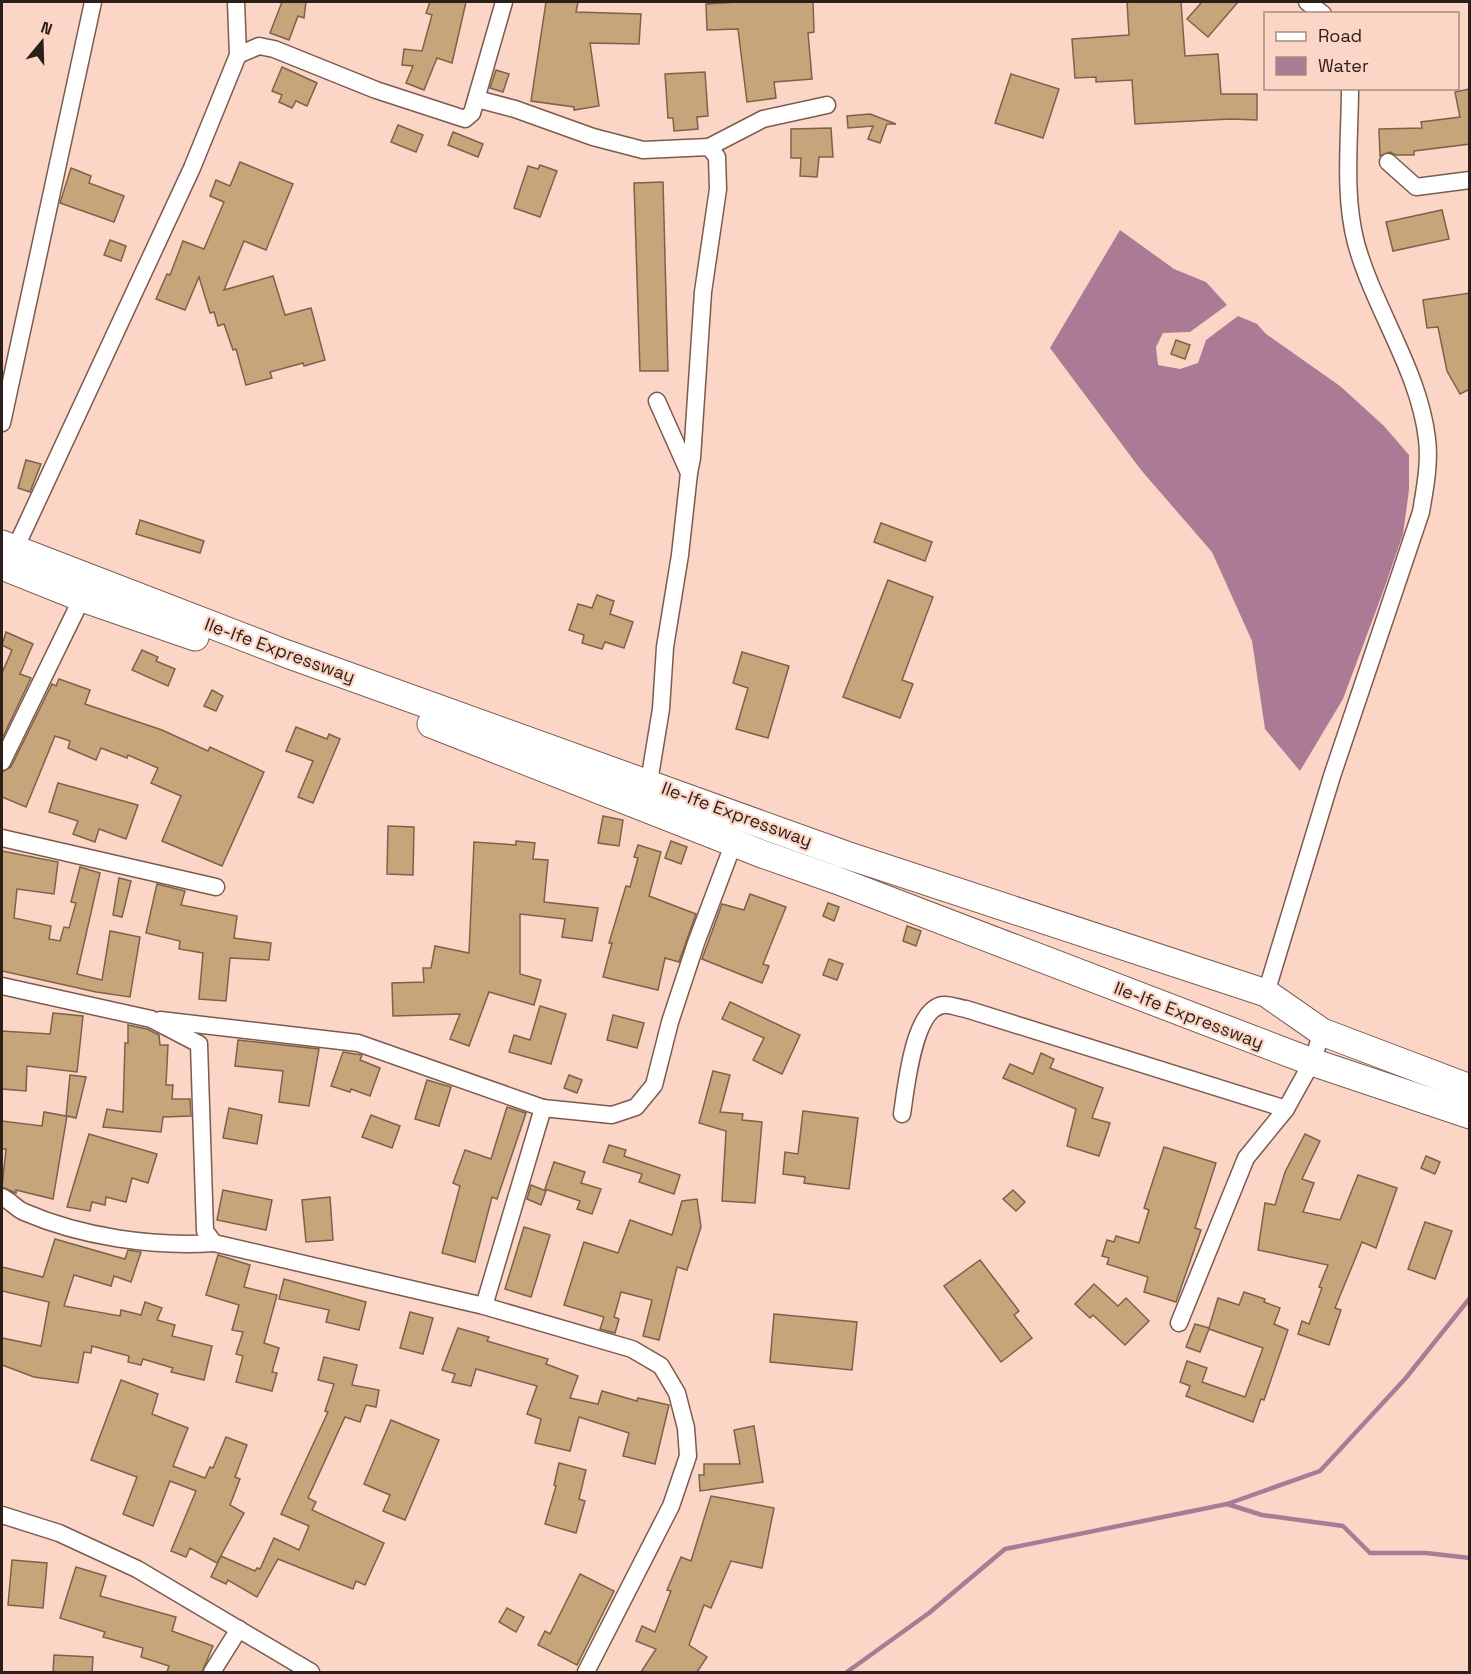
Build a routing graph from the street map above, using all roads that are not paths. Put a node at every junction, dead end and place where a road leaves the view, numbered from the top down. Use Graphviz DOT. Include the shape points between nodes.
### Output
graph roads {
  1 [pos="93,2"];
  2 [pos="236,2"];
  3 [pos="504,2"];
  4 [pos="1307,2"];
  5 [pos="1320,12"];
  6 [pos="238,55"];
  7 [pos="1350,90"];
  8 [pos="477,99"];
  9 [pos="827,105"];
  10 [pos="709,147"];
  11 [pos="1388,162"];
  12 [pos="1470,180"];
  13 [pos="657,401"];
  14 [pos="2,423"];
  15 [pos="689,473"];
  16 [pos="6,553"];
  17 [pos="82,598"];
  18 [pos="2,762"];
  19 [pos="649,782"];
  20 [pos="772,827"];
  21 [pos="2,838"];
  22 [pos="734,842"];
  23 [pos="762,854"];
  24 [pos="846,855"];
  25 [pos="836,880"];
  26 [pos="216,887"];
  27 [pos="2,986"];
  28 [pos="1266,993"];
  29 [pos="151,1019"];
  30 [pos="1322,1032"];
  31 [pos="1376,1052"];
  32 [pos="1312,1062"];
  33 [pos="1366,1078"];
  34 [pos="1470,1088"];
  35 [pos="543,1108"];
  36 [pos="1286,1109"];
  37 [pos="902,1114"];
  38 [pos="1470,1115"];
  39 [pos="2,1197"];
  40 [pos="214,1243"];
  41 [pos="484,1306"];
  42 [pos="1179,1323"];
  43 [pos="2,1515"];
  44 [pos="239,1629"];
  45 [pos="212,1672"];
  46 [pos="311,1672"];
  47 [pos="586,1672"];
  1 -- 14 [label="street"];
  2 -- 6 [label="street"];
  3 -- 8 [label="street"];
  4 -- 5 [label="street"];
  6 -- 8 [label="street" via="259,46 274,49 376,90 462,118 470,117"];
  6 -- 16 [label="street" via="192,168"];
  7 -- 28 [label="street" via="1350,196 1356,243 1413,385 1427,438 1428,466 1421,512 1332,776"];
  8 -- 10 [label="street" via="643,150"];
  9 -- 10 [label="street" via="764,120"];
  10 -- 15 [label="street" via="717,157 718,189 703,292"];
  11 -- 12 [label="street" via="1416,187"];
  13 -- 15 [label="street"];
  15 -- 19 [label="street"];
  16 -- 17 [label="main road, Ile-Ife Expressway"];
  16 -- 19 [label="main road, Ile-Ife Expressway"];
  17 -- 18 [label="street"];
  17 -- 22 [label="main road, Ile-Ife Expressway" via="265,661"];
  19 -- 20 [label="main road, Ile-Ife Expressway"];
  20 -- 23 [label="main road"];
  20 -- 24 [label="main road, Ile-Ife Expressway"];
  21 -- 26 [label="street"];
  22 -- 23 [label="main road, Ile-Ife Expressway"];
  22 -- 35 [label="street" via="688,965 654,1085 636,1107 612,1115"];
  23 -- 25 [label="main road, Ile-Ife Expressway"];
  24 -- 25 [label="main road"];
  24 -- 28 [label="main road, Ile-Ife Expressway"];
  25 -- 32 [label="main road, Ile-Ife Expressway"];
  27 -- 29 [label="street"];
  28 -- 30 [label="main road, Ile-Ife Expressway"];
  29 -- 35 [label="street" via="358,1043"];
  29 -- 40 [label="street" via="199,1044 205,1231"];
  30 -- 31 [label="main road, Ile-Ife Expressway"];
  30 -- 32 [label="street"];
  31 -- 33 [label="main road"];
  31 -- 34 [label="main road, Ile-Ife Expressway"];
  32 -- 33 [label="main road, Ile-Ife Expressway"];
  32 -- 36 [label="street"];
  33 -- 38 [label="main road, Ile-Ife Expressway"];
  35 -- 41 [label="street"];
  36 -- 37 [label="street" via="966,1009 942,1005 927,1013 918,1030"];
  36 -- 42 [label="street" via="1246,1158"];
  39 -- 40 [label="street" via="24,1212 102,1235 175,1246"];
  40 -- 41 [label="street"];
  41 -- 47 [label="street" via="632,1349 661,1366 677,1393 687,1428 688,1456 671,1506"];
  43 -- 44 [label="street" via="59,1533 137,1569"];
  44 -- 45 [label="street"];
  44 -- 46 [label="street"];
}
